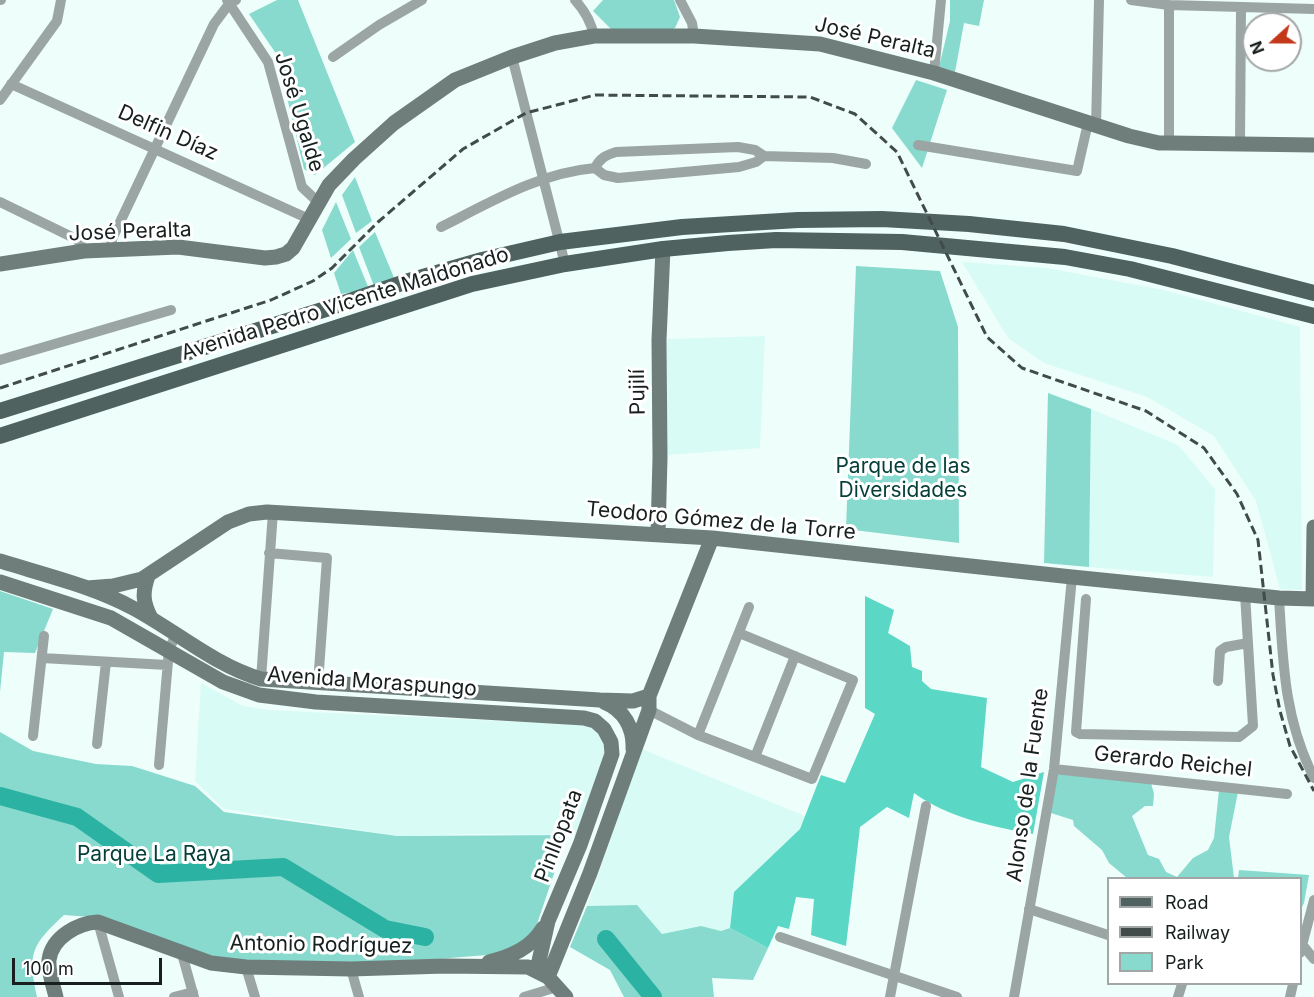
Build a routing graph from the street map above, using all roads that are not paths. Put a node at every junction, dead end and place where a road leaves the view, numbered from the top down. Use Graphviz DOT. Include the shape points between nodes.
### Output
graph roads {
  1 [pos="61,0"];
  2 [pos="422,0"];
  3 [pos="575,0"];
  4 [pos="680,0"];
  5 [pos="941,0"];
  6 [pos="1099,0"];
  7 [pos="1131,0"];
  8 [pos="231,1"];
  9 [pos="1169,5"];
  10 [pos="1241,8"];
  11 [pos="1314,9"];
  12 [pos="594,36"];
  13 [pos="694,36"];
  14 [pos="333,57"];
  15 [pos="512,57"];
  16 [pos="934,73"];
  17 [pos="11,84"];
  18 [pos="0,100"];
  19 [pos="1092,125"];
  20 [pos="1169,143"];
  21 [pos="1240,144"];
  22 [pos="918,145"];
  23 [pos="1314,145"];
  24 [pos="155,148"];
  25 [pos="764,156"];
  26 [pos="866,164"];
  27 [pos="596,168"];
  28 [pos="543,178"];
  29 [pos="0,202"];
  30 [pos="318,202"];
  31 [pos="309,219"];
  32 [pos="441,227"];
  33 [pos="560,242"];
  34 [pos="663,249"];
  35 [pos="111,250"];
  36 [pos="84,251"];
  37 [pos="0,264"];
  38 [pos="565,264"];
  39 [pos="1314,293"];
  40 [pos="171,310"];
  41 [pos="1314,316"];
  42 [pos="0,360"];
  43 [pos="0,411"];
  44 [pos="0,436"];
  45 [pos="273,512"];
  46 [pos="1314,527"];
  47 [pos="658,534"];
  48 [pos="712,538"];
  49 [pos="269,553"];
  50 [pos="0,561"];
  51 [pos="1072,577"];
  52 [pos="145,578"];
  53 [pos="0,582"];
  54 [pos="87,588"];
  55 [pos="1245,594"];
  56 [pos="108,596"];
  57 [pos="1279,598"];
  58 [pos="1086,599"];
  59 [pos="1314,599"];
  60 [pos="749,607"];
  61 [pos="151,618"];
  62 [pos="739,633"];
  63 [pos="176,634"];
  64 [pos="44,636"];
  65 [pos="1248,643"];
  66 [pos="795,656"];
  67 [pos="168,657"];
  68 [pos="42,658"];
  69 [pos="106,662"];
  70 [pos="261,679"];
  71 [pos="1218,681"];
  72 [pos="318,684"];
  73 [pos="600,700"];
  74 [pos="649,703"];
  75 [pos="628,722"];
  76 [pos="698,735"];
  77 [pos="33,736"];
  78 [pos="611,742"];
  79 [pos="97,744"];
  80 [pos="1314,749"];
  81 [pos="1301,751"];
  82 [pos="755,757"];
  83 [pos="632,758"];
  84 [pos="159,765"];
  85 [pos="1054,769"];
  86 [pos="1314,778"];
  87 [pos="1287,794"];
  88 [pos="926,806"];
  89 [pos="1314,900"];
  90 [pos="1029,909"];
  91 [pos="548,921"];
  92 [pos="98,922"];
  93 [pos="1107,935"];
  94 [pos="780,937"];
  95 [pos="1302,942"];
  96 [pos="1302,947"];
  97 [pos="182,954"];
  98 [pos="1314,959"];
  99 [pos="475,966"];
  100 [pos="246,968"];
  101 [pos="351,969"];
  102 [pos="894,977"];
  103 [pos="552,983"];
  104 [pos="193,994"];
  105 [pos="56,997"];
  106 [pos="119,997"];
  107 [pos="174,997"];
  108 [pos="255,997"];
  109 [pos="359,997"];
  110 [pos="524,997"];
  111 [pos="890,997"];
  112 [pos="957,997"];
  113 [pos="1014,997"];
  1 -- 17 [label="street" via="57,21"];
  2 -- 14 [label="street"];
  3 -- 12 [label="street" via="591,23"];
  4 -- 13 [label="street"];
  5 -- 16 [label="street"];
  6 -- 19 [label="street"];
  7 -- 9 [label="street"];
  8 -- 24 [label="street" via="214,24"];
  8 -- 30 [label="street, José Ugalde" via="268,62 302,187"];
  9 -- 10 [label="street"];
  9 -- 20 [label="street"];
  10 -- 11 [label="street"];
  10 -- 21 [label="street"];
  12 -- 13 [label="street, José Peralta"];
  12 -- 15 [label="street, José Peralta"];
  13 -- 16 [label="street, José Peralta" via="820,44"];
  15 -- 28 [label="street"];
  15 -- 30 [label="street, José Peralta" via="455,80 394,123 341,172"];
  16 -- 19 [label="street, José Peralta"];
  17 -- 18 [label="street"];
  17 -- 24 [label="street, Delfin Díaz"];
  19 -- 20 [label="street, José Peralta"];
  19 -- 22 [label="street" via="1077,171"];
  20 -- 21 [label="street, José Peralta"];
  21 -- 23 [label="street, José Peralta"];
  24 -- 31 [label="street, Delfin Díaz"];
  24 -- 35 [label="street" via="112,239"];
  25 -- 26 [label="street" via="833,158"];
  25 -- 27 [label="street" via="739,167 618,178 604,175"];
  25 -- 27 [label="street" via="738,147 616,152 599,160"];
  27 -- 28 [label="street"];
  28 -- 32 [label="street"];
  28 -- 33 [label="street"];
  29 -- 36 [label="street" via="76,239"];
  30 -- 31 [label="street, José Peralta"];
  31 -- 35 [label="street, José Peralta" via="293,248 276,257 178,247"];
  33 -- 38 [label="street"];
  33 -- 39 [label="main road, Avenida Pedro Vicente Maldonado" via="682,227 798,220 969,224 1064,234"];
  33 -- 43 [label="main road, Avenida Pedro Vicente Maldonado" via="402,283"];
  34 -- 38 [label="main road, Avenida Pedro Vicente Maldonado"];
  34 -- 41 [label="main road, Avenida Pedro Vicente Maldonado" via="776,240 934,244 1065,257 1130,269"];
  34 -- 47 [label="street, Pujilí" via="658,340"];
  35 -- 36 [label="street, José Peralta"];
  36 -- 37 [label="street, José Peralta"];
  38 -- 44 [label="main road, Avenida Pedro Vicente Maldonado" via="472,284"];
  40 -- 42 [label="street"];
  45 -- 47 [label="street, Teodoro Gómez de la Torre"];
  45 -- 49 [label="street"];
  45 -- 52 [label="street, Teodoro Gómez de la Torre" via="249,514 228,522"];
  46 -- 59 [label="street"];
  47 -- 48 [label="street, Teodoro Gómez de la Torre"];
  48 -- 51 [label="street, Teodoro Gómez de la Torre"];
  48 -- 74 [label="street, Pinllopata"];
  49 -- 70 [label="street"];
  49 -- 72 [label="street" via="327,558"];
  50 -- 54 [label="street, Avenida Moraspungo"];
  51 -- 55 [label="street, Teodoro Gómez de la Torre"];
  51 -- 85 [label="street, Alonso de la Fuente"];
  52 -- 54 [label="street, Teodoro Gómez de la Torre"];
  52 -- 56 [label="street, Teodoro Gómez de la Torre" via="123,593"];
  52 -- 61 [label="street" via="143,597"];
  53 -- 67 [label="street, Avenida Moraspungo" via="111,618"];
  54 -- 56 [label="street, Avenida Moraspungo"];
  55 -- 57 [label="street, Teodoro Gómez de la Torre"];
  55 -- 65 [label="street"];
  56 -- 61 [label="street, Avenida Moraspungo"];
  57 -- 59 [label="street, Teodoro Gómez de la Torre"];
  57 -- 81 [label="street" via="1288,704"];
  58 -- 65 [label="street" via="1075,728 1080,734 1239,737 1253,726"];
  60 -- 62 [label="street"];
  61 -- 63 [label="street, Avenida Moraspungo"];
  62 -- 66 [label="street"];
  62 -- 76 [label="street"];
  63 -- 67 [label="street"];
  63 -- 70 [label="street, Avenida Moraspungo" via="229,667"];
  64 -- 68 [label="street"];
  65 -- 71 [label="street" via="1220,651"];
  66 -- 82 [label="street"];
  66 -- 82 [label="street" via="853,680 812,779"];
  67 -- 69 [label="street"];
  67 -- 78 [label="street, Avenida Moraspungo" via="259,695 584,718 595,721"];
  67 -- 84 [label="street"];
  68 -- 69 [label="street"];
  68 -- 77 [label="street"];
  69 -- 79 [label="street"];
  70 -- 72 [label="street, Avenida Moraspungo"];
  72 -- 73 [label="street, Avenida Moraspungo"];
  73 -- 74 [label="street, Avenida Moraspungo"];
  73 -- 75 [label="street" via="616,708"];
  74 -- 75 [label="street, Pinllopata"];
  74 -- 76 [label="street"];
  74 -- 83 [label="street, Pinllopata"];
  75 -- 78 [label="street, Pinllopata"];
  75 -- 83 [label="street, Pinllopata" via="634,743"];
  76 -- 82 [label="street"];
  78 -- 91 [label="street, Pinllopata" via="610,760"];
  80 -- 81 [label="street"];
  81 -- 86 [label="street"];
  83 -- 103 [label="street, Pinllopata"];
  85 -- 87 [label="street, Gerardo Reichel"];
  85 -- 90 [label="street, Alonso de la Fuente"];
  88 -- 102 [label="street"];
  89 -- 95 [label="street"];
  90 -- 93 [label="street"];
  90 -- 113 [label="street, Alonso de la Fuente"];
  91 -- 99 [label="street, Antonio Rodríguez" via="519,952"];
  91 -- 103 [label="street, Pinllopata"];
  92 -- 97 [label="street, Antonio Rodríguez"];
  92 -- 105 [label="street" via="80,925 64,935 52,950 49,967"];
  92 -- 106 [label="street"];
  94 -- 102 [label="street"];
  96 -- 98 [label="street"];
  97 -- 100 [label="street, Antonio Rodríguez"];
  97 -- 104 [label="street"];
  99 -- 101 [label="street, Antonio Rodríguez"];
  99 -- 103 [label="street, Antonio Rodríguez" via="528,967"];
  100 -- 101 [label="street, Antonio Rodríguez"];
  100 -- 108 [label="street"];
  101 -- 109 [label="street"];
  102 -- 111 [label="street"];
  102 -- 112 [label="street"];
  103 -- 110 [label="street"];
  104 -- 107 [label="street"];
}
